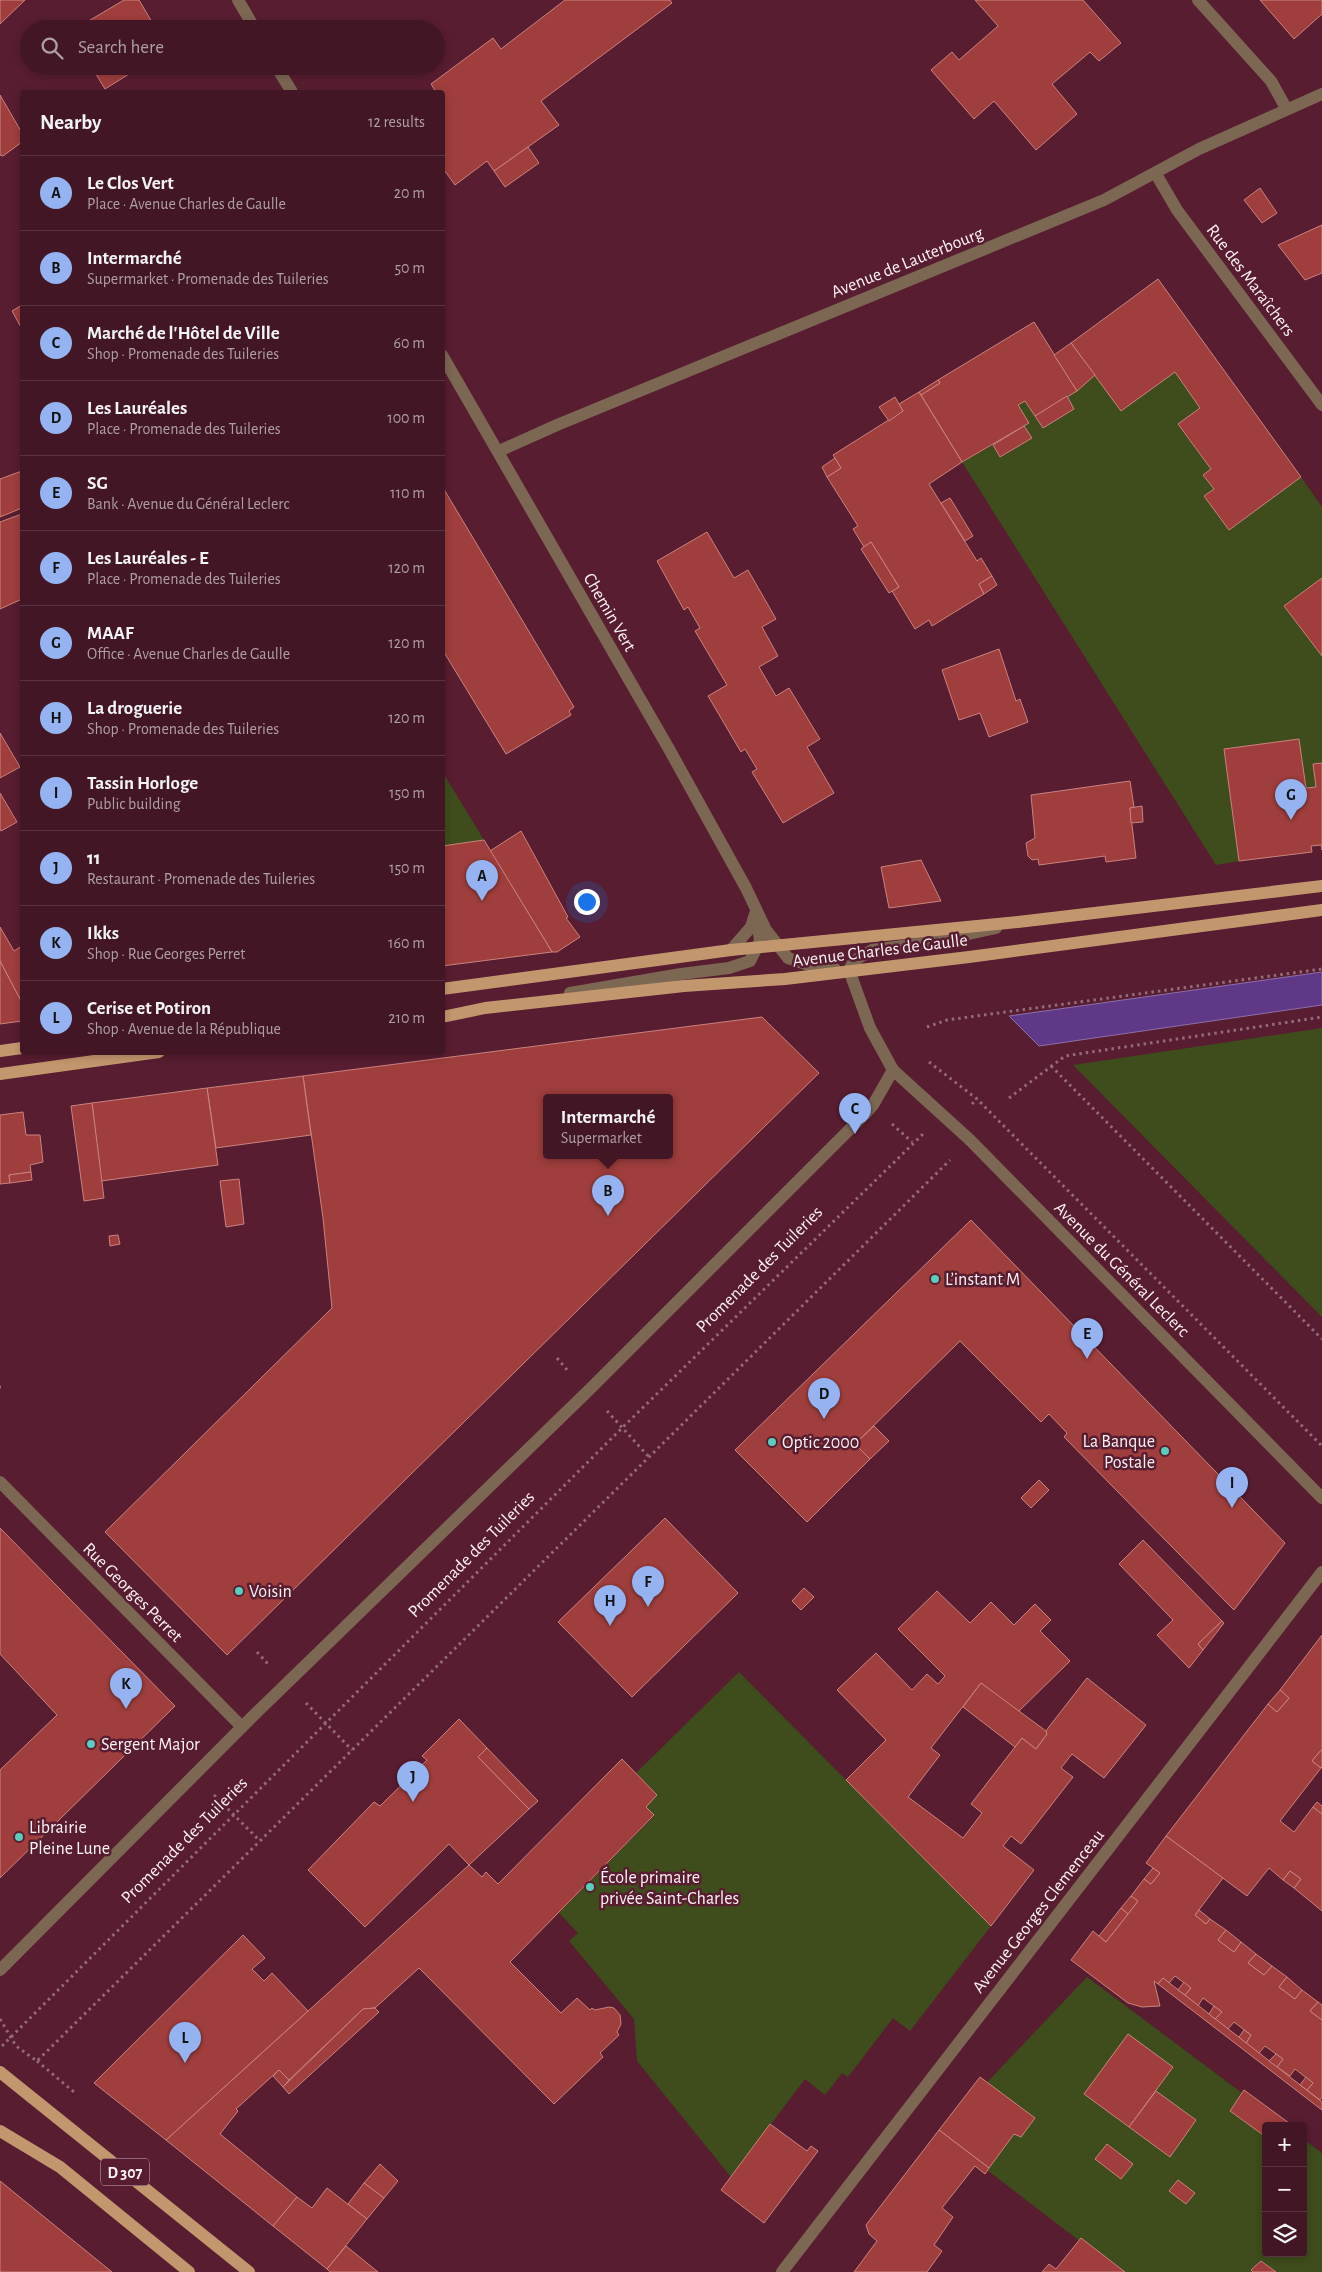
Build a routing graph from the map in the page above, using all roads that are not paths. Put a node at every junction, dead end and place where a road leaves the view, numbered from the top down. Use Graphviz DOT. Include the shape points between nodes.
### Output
graph roads {
  1 [pos="238,0"];
  2 [pos="1198,0"];
  3 [pos="250,20"];
  4 [pos="282,75"];
  5 [pos="291,90"];
  6 [pos="1322,94"];
  7 [pos="1286,108"];
  8 [pos="1156,174"];
  9 [pos="445,359"];
  10 [pos="1322,405"];
  11 [pos="499,451"];
  12 [pos="1322,886"];
  13 [pos="1322,910"];
  14 [pos="756,912"];
  15 [pos="1018,922"];
  16 [pos="778,945"];
  17 [pos="757,947"];
  18 [pos="731,950"];
  19 [pos="849,970"];
  20 [pos="445,989"];
  21 [pos="485,1008"];
  22 [pos="445,1016"];
  23 [pos="20,1048"];
  24 [pos="0,1051"];
  25 [pos="137,1055"];
  26 [pos="893,1070"];
  27 [pos="0,1074"];
  28 [pos="0,1482"];
  29 [pos="1322,1498"];
  30 [pos="1322,1572"];
  31 [pos="242,1727"];
  32 [pos="0,1970"];
  33 [pos="0,2072"];
  34 [pos="0,2131"];
  35 [pos="189,2272"];
  36 [pos="249,2272"];
  37 [pos="782,2272"];
  1 -- 3 [label="street"];
  2 -- 7 [label="street" via="1271,81"];
  4 -- 5 [label="street"];
  6 -- 7 [label="street, Avenue de Lauterbourg"];
  7 -- 8 [label="street, Avenue de Lauterbourg" via="1199,149"];
  8 -- 10 [label="street, Rue des Maraîchers" via="1177,210"];
  8 -- 11 [label="street, Avenue de Lauterbourg" via="1104,200"];
  9 -- 11 [label="street, Chemin Vert"];
  11 -- 14 [label="street, Chemin Vert" via="746,888"];
  12 -- 15 [label="main road, Avenue Charles de Gaulle"];
  13 -- 19 [label="main road, Avenue Charles de Gaulle" via="969,958"];
  14 -- 16 [label="street"];
  14 -- 17 [label="street" via="760,941"];
  14 -- 18 [label="street" via="751,927"];
  15 -- 16 [label="main road, Avenue Charles de Gaulle"];
  15 -- 19 [label="street" via="958,937 872,950 854,961"];
  16 -- 17 [label="main road, Avenue Charles de Gaulle"];
  16 -- 19 [label="street" via="788,958 817,968"];
  17 -- 18 [label="main road, Avenue Charles de Gaulle"];
  17 -- 21 [label="street" via="750,961 729,968"];
  18 -- 20 [label="main road, Avenue Charles de Gaulle"];
  19 -- 21 [label="main road, Avenue Charles de Gaulle"];
  19 -- 26 [label="street, Avenue du Général Leclerc" via="870,1028"];
  21 -- 22 [label="main road, Avenue Charles de Gaulle"];
  23 -- 24 [label="main road"];
  25 -- 27 [label="main road"];
  26 -- 29 [label="street, Avenue du Général Leclerc" via="949,1119"];
  26 -- 31 [label="street, Promenade des Tuileries" via="865,1114 588,1391"];
  28 -- 31 [label="street, Rue Georges Perret"];
  30 -- 37 [label="street, Avenue Georges Clemenceau"];
  31 -- 32 [label="street, Promenade des Tuileries"];
  33 -- 36 [label="main road, D 307"];
  34 -- 35 [label="main road, D 307" via="60,2167"];
}
